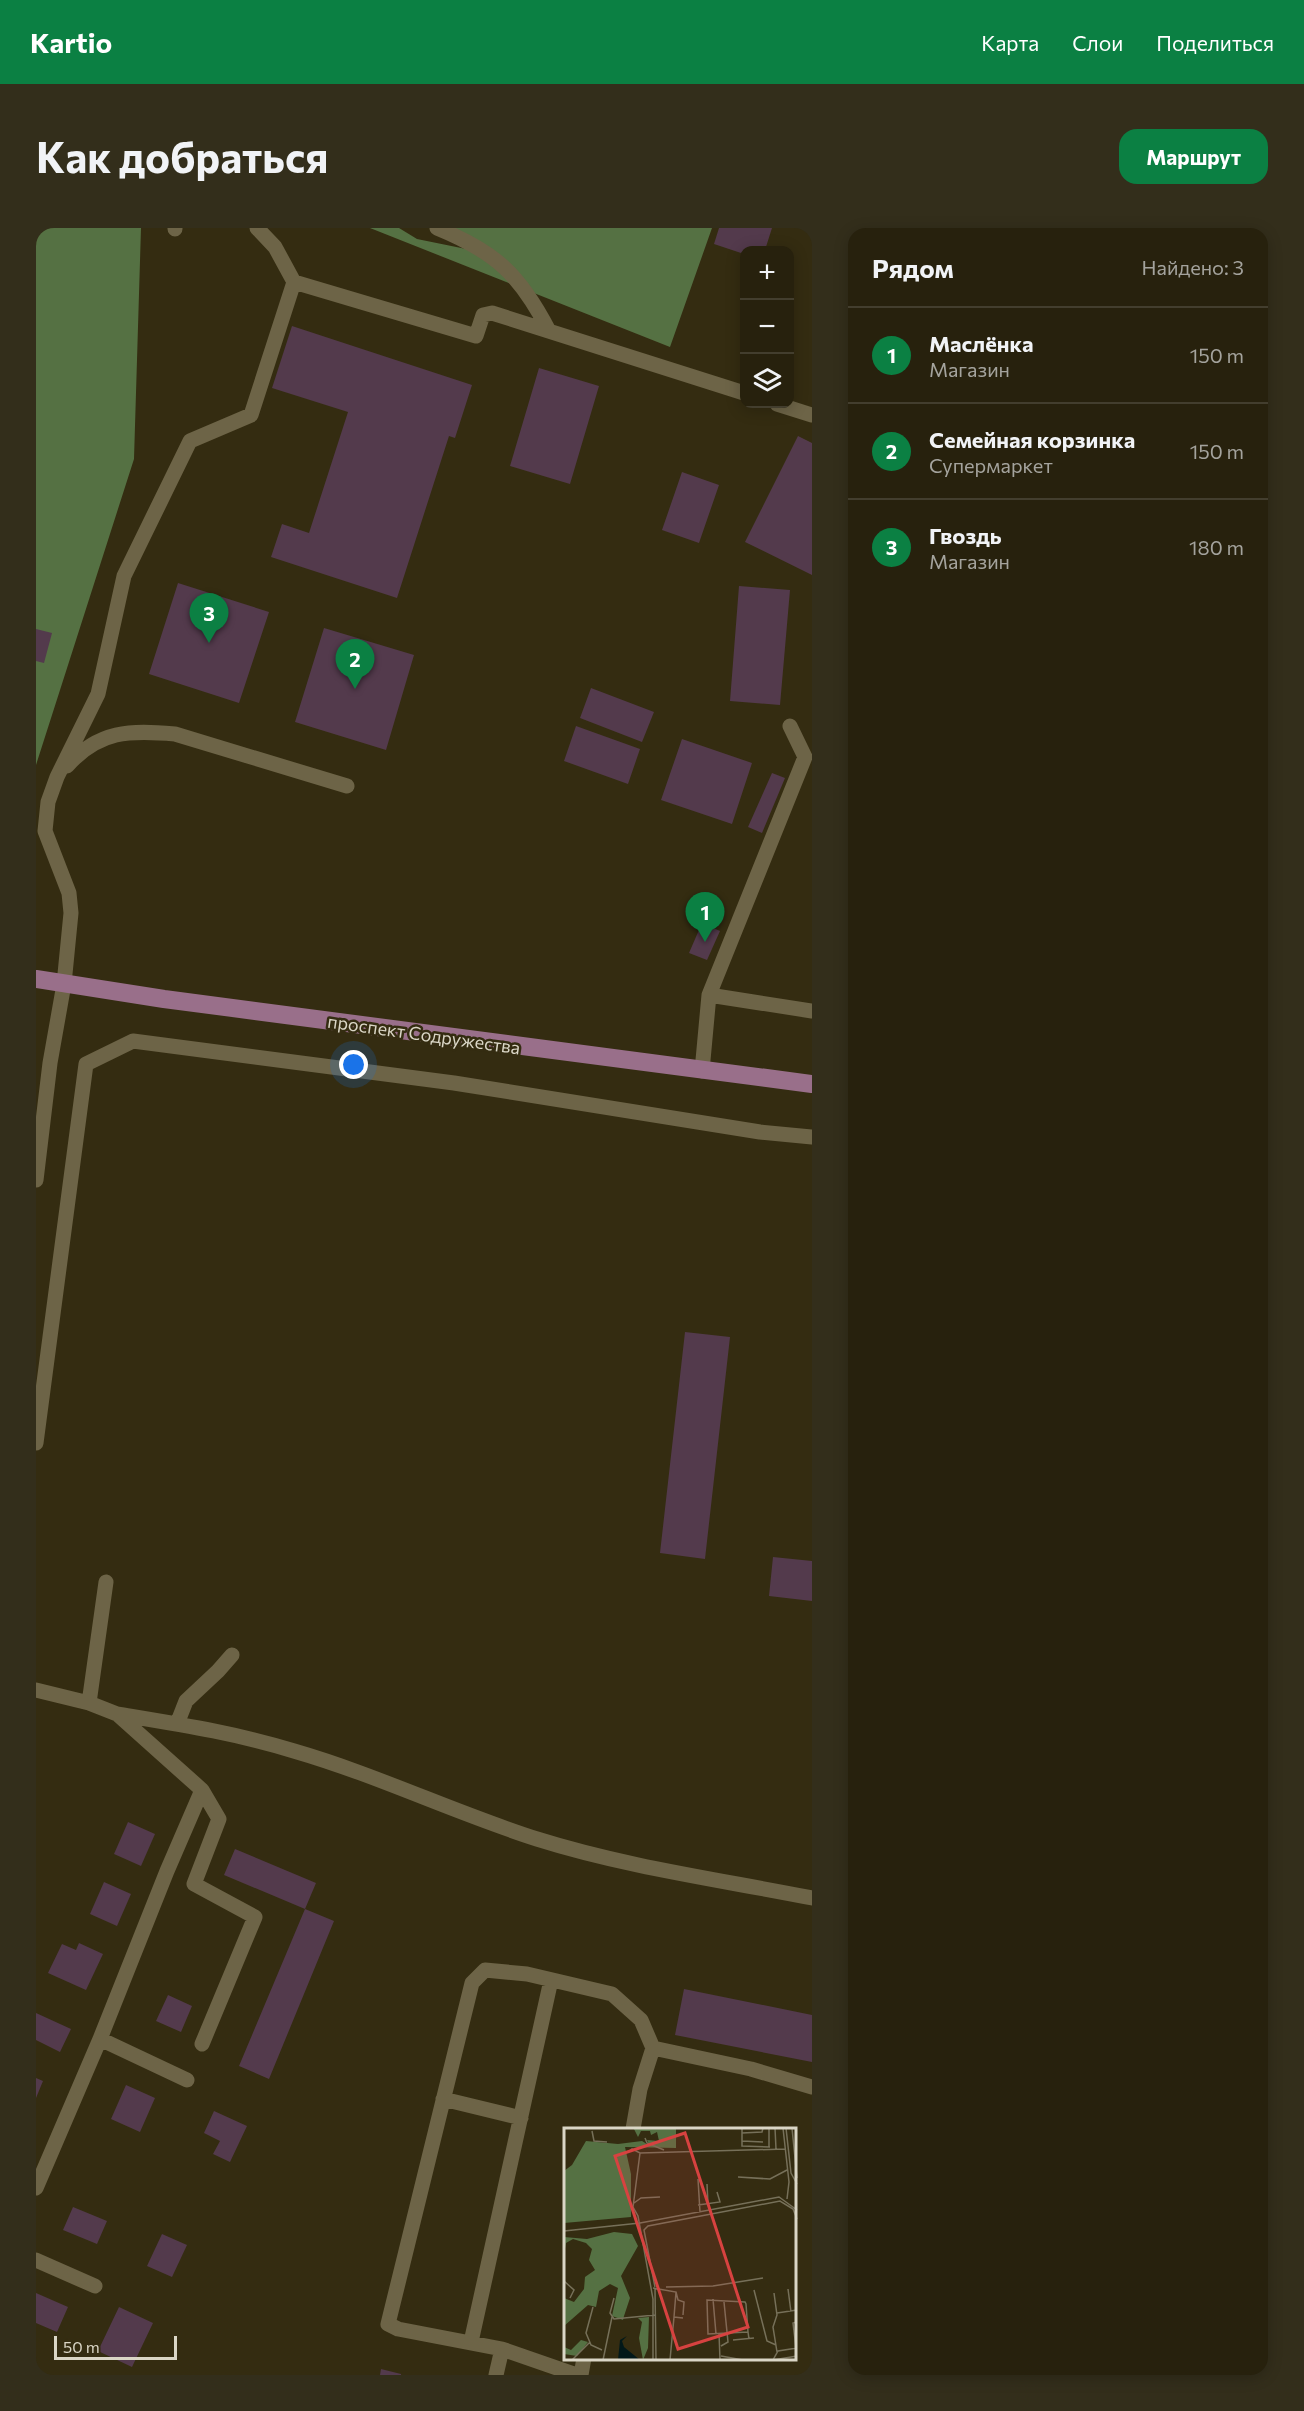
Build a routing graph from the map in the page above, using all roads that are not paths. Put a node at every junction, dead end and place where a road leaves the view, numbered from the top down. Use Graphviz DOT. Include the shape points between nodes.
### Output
graph roads {
  1 [pos="257,228"];
  2 [pos="437,228"];
  3 [pos="294,282"];
  4 [pos="549,331"];
  5 [pos="740,392"];
  6 [pos="790,408"];
  7 [pos="812,415"];
  8 [pos="790,726"];
  9 [pos="57,777"];
  10 [pos="347,786"];
  11 [pos="36,979"];
  12 [pos="64,984"];
  13 [pos="709,995"];
  14 [pos="811,1009"];
  15 [pos="702,1071"];
  16 [pos="812,1084"];
  17 [pos="812,1137"];
  18 [pos="36,1180"];
  19 [pos="36,1443"];
  20 [pos="106,1582"];
  21 [pos="232,1655"];
  22 [pos="36,1690"];
  23 [pos="89,1703"];
  24 [pos="117,1714"];
  25 [pos="177,1724"];
  26 [pos="202,1790"];
  27 [pos="812,1898"];
  28 [pos="551,1980"];
  29 [pos="100,2039"];
  30 [pos="202,2044"];
  31 [pos="653,2048"];
  32 [pos="188,2080"];
  33 [pos="812,2087"];
  34 [pos="443,2099"];
  35 [pos="521,2118"];
  36 [pos="633,2128"];
  37 [pos="36,2188"];
  38 [pos="36,2260"];
  39 [pos="95,2286"];
  40 [pos="471,2343"];
  41 [pos="502,2349"];
  42 [pos="583,2360"];
  43 [pos="496,2375"];
  44 [pos="579,2375"];
  1 -- 3 [label="street" via="275,247"];
  2 -- 4 [label="street" via="465,239 518,279"];
  3 -- 4 [label="street" via="476,336 483,315 492,313"];
  3 -- 9 [label="street" via="250,415 190,441 124,576 98,694"];
  4 -- 5 [label="street"];
  6 -- 7 [label="street"];
  8 -- 13 [label="street" via="805,757"];
  9 -- 10 [label="street" via="96,741 117,733 154,732 175,734"];
  9 -- 12 [label="street" via="48,802 45,831 70,902"];
  11 -- 12 [label="main road, проспект Содружества"];
  12 -- 15 [label="main road, проспект Содружества"];
  12 -- 18 [label="street"];
  13 -- 14 [label="street"];
  13 -- 15 [label="street"];
  15 -- 16 [label="main road, проспект Содружества"];
  17 -- 19 [label="street" via="454,1083 133,1041 86,1064"];
  20 -- 23 [label="street"];
  21 -- 25 [label="street" via="186,1701"];
  22 -- 23 [label="street"];
  23 -- 24 [label="street"];
  24 -- 25 [label="street"];
  24 -- 26 [label="street"];
  25 -- 27 [label="street" via="296,1751 560,1845"];
  26 -- 29 [label="street"];
  26 -- 30 [label="street" via="219,1819 194,1884 255,1917"];
  28 -- 31 [label="street" via="612,1994 641,2020"];
  28 -- 34 [label="street" via="485,1970 472,1983"];
  28 -- 35 [label="street"];
  29 -- 32 [label="street"];
  29 -- 37 [label="street"];
  31 -- 33 [label="street"];
  31 -- 36 [label="street"];
  34 -- 35 [label="street"];
  34 -- 40 [label="street" via="388,2324"];
  35 -- 40 [label="street"];
  38 -- 39 [label="street"];
  40 -- 41 [label="street"];
  41 -- 43 [label="street"];
  41 -- 44 [label="street"];
  42 -- 44 [label="street"];
}
